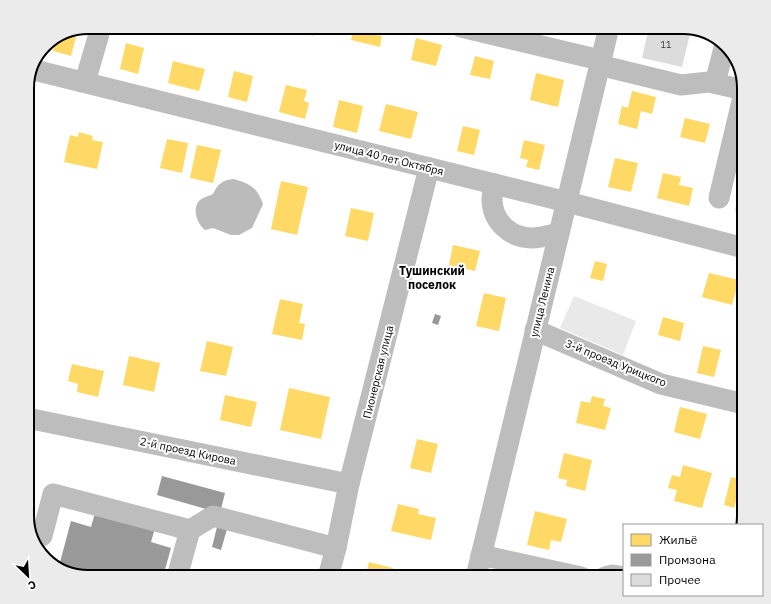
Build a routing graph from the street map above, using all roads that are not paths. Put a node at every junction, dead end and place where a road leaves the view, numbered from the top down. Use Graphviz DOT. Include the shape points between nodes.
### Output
graph roads {
  1 [pos="99,34"];
  2 [pos="490,34"];
  3 [pos="607,34"];
  4 [pos="723,51"];
  5 [pos="600,63"];
  6 [pos="37,71"];
  7 [pos="85,82"];
  8 [pos="715,83"];
  9 [pos="737,91"];
  10 [pos="737,123"];
  11 [pos="429,168"];
  12 [pos="495,184"];
  13 [pos="719,198"];
  14 [pos="567,202"];
  15 [pos="559,234"];
  16 [pos="737,246"];
  17 [pos="535,330"];
  18 [pos="737,402"];
  19 [pos="34,419"];
  20 [pos="349,484"];
  21 [pos="190,530"];
  22 [pos="42,536"];
  23 [pos="336,548"];
  24 [pos="481,555"];
  25 [pos="179,570"];
  26 [pos="330,570"];
  27 [pos="478,570"];
  28 [pos="549,570"];
  1 -- 7 [label="street"];
  2 -- 5 [label="street"];
  3 -- 5 [label="street, улица Ленина"];
  4 -- 8 [label="street"];
  5 -- 8 [label="street" via="681,85"];
  5 -- 14 [label="street, улица Ленина"];
  6 -- 7 [label="street, улица 40 лет Октября"];
  7 -- 11 [label="street, улица 40 лет Октября"];
  8 -- 9 [label="street"];
  10 -- 13 [label="street"];
  11 -- 12 [label="street, улица 40 лет Октября"];
  11 -- 20 [label="street, Пионерская улица"];
  12 -- 14 [label="street, улица 40 лет Октября"];
  12 -- 15 [label="street" via="493,209 499,222 508,231 518,237 532,238"];
  14 -- 15 [label="street, улица Ленина"];
  14 -- 16 [label="street, улица 40 лет Октября"];
  15 -- 17 [label="street, улица Ленина"];
  17 -- 18 [label="street, 3-й проезд Урицкого" via="661,384"];
  17 -- 24 [label="street, улица Ленина"];
  19 -- 20 [label="street, 2-й проезд Кирова"];
  20 -- 23 [label="street, Пионерская улица"];
  21 -- 22 [label="street" via="53,494"];
  21 -- 23 [label="street" via="213,516"];
  21 -- 25 [label="street"];
  23 -- 26 [label="street, Пионерская улица"];
  24 -- 27 [label="street, улица Ленина"];
  24 -- 28 [label="street"];
}
